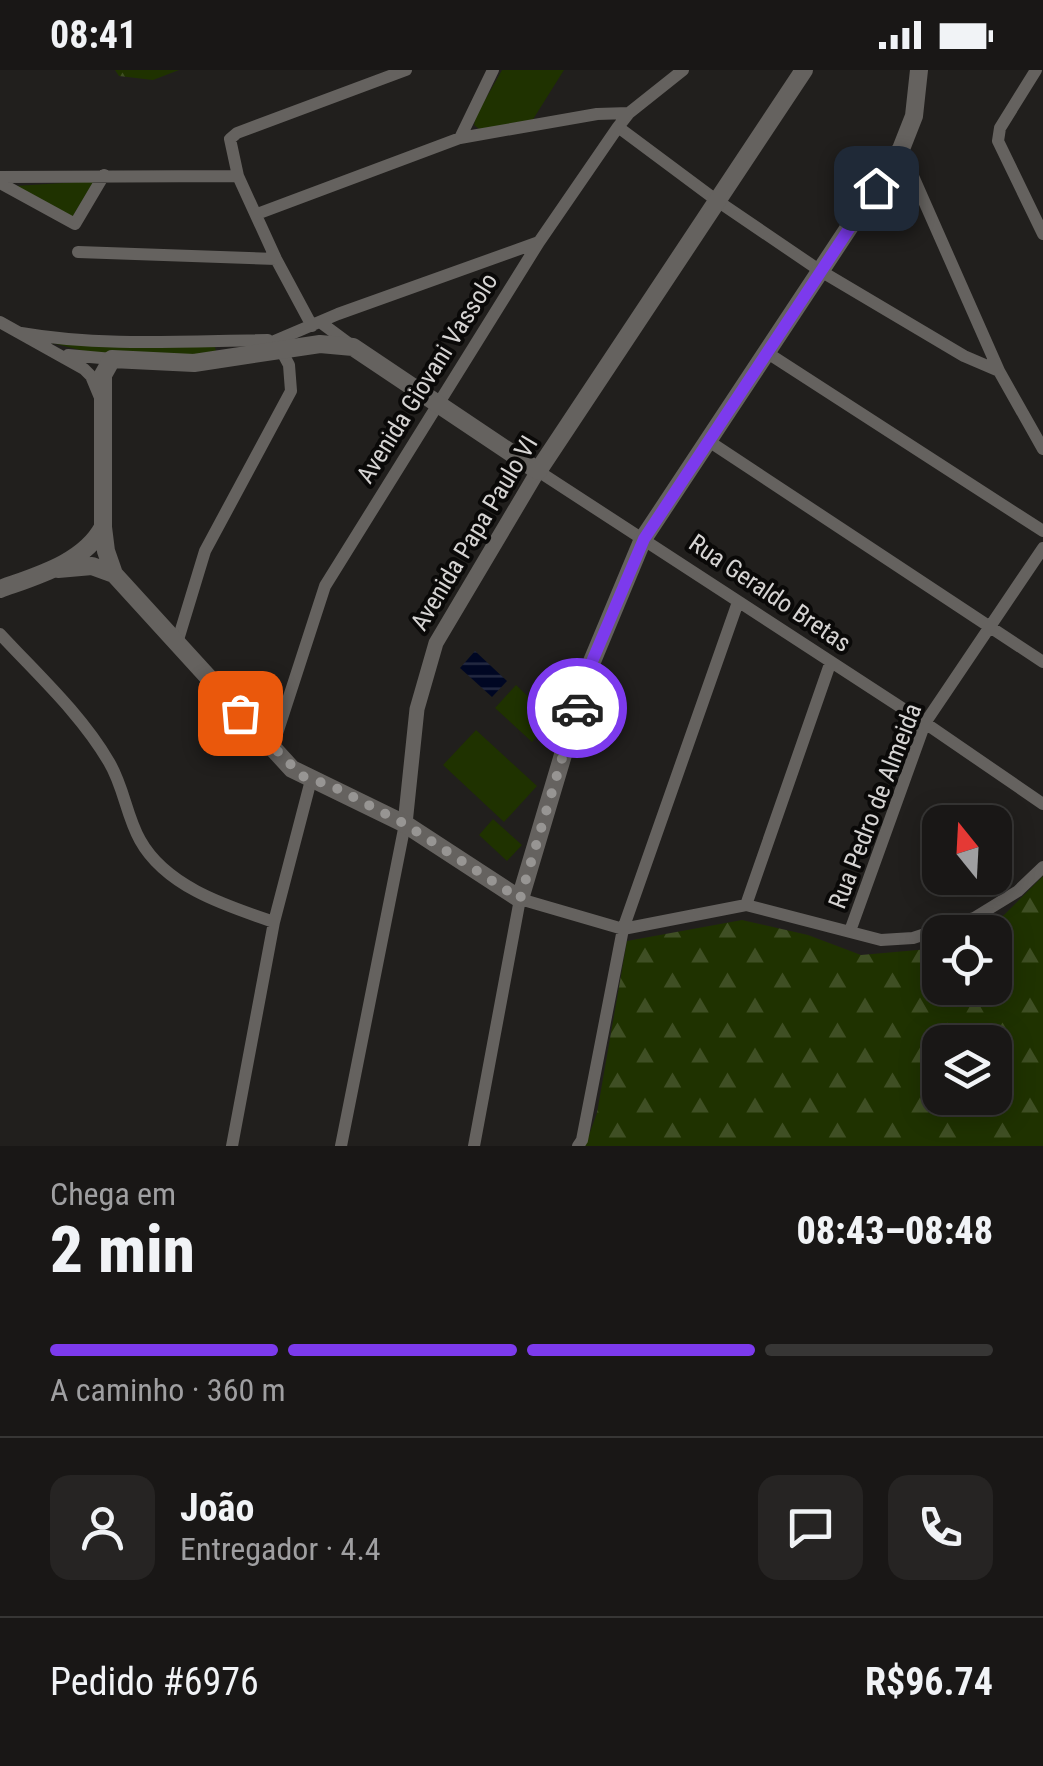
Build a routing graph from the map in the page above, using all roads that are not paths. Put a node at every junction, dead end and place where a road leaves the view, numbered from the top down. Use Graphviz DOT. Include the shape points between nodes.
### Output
graph roads {
  1 [pos="406,70"];
  2 [pos="492,70"];
  3 [pos="682,70"];
  4 [pos="804,70"];
  5 [pos="919,70"];
  6 [pos="1036,70"];
  7 [pos="629,113"];
  8 [pos="618,127"];
  9 [pos="460,138"];
  10 [pos="901,149"];
  11 [pos="104,175"];
  12 [pos="238,176"];
  13 [pos="0,180"];
  14 [pos="876,188"];
  15 [pos="716,200"];
  16 [pos="924,203"];
  17 [pos="257,214"];
  18 [pos="1040,216"];
  19 [pos="1043,234"];
  20 [pos="538,242"];
  21 [pos="78,252"];
  22 [pos="276,259"];
  23 [pos="819,270"];
  24 [pos="0,322"];
  25 [pos="316,324"];
  26 [pos="21,333"];
  27 [pos="278,346"];
  28 [pos="353,347"];
  29 [pos="766,352"];
  30 [pos="60,354"];
  31 [pos="112,360"];
  32 [pos="999,371"];
  33 [pos="102,402"];
  34 [pos="436,405"];
  35 [pos="708,440"];
  36 [pos="1043,449"];
  37 [pos="538,472"];
  38 [pos="104,527"];
  39 [pos="1043,531"];
  40 [pos="644,539"];
  41 [pos="1043,548"];
  42 [pos="52,570"];
  43 [pos="114,574"];
  44 [pos="0,590"];
  45 [pos="738,602"];
  46 [pos="990,624"];
  47 [pos="0,634"];
  48 [pos="176,642"];
  49 [pos="1043,662"];
  50 [pos="830,664"];
  51 [pos="925,724"];
  52 [pos="272,749"];
  53 [pos="311,780"];
  54 [pos="1043,804"];
  55 [pos="405,824"];
  56 [pos="1043,866"];
  57 [pos="520,899"];
  58 [pos="746,905"];
  59 [pos="274,922"];
  60 [pos="623,929"];
  61 [pos="850,931"];
  62 [pos="232,1146"];
  63 [pos="341,1146"];
  64 [pos="474,1146"];
  65 [pos="578,1146"];
  1 -- 12 [label="street, Rua Geraldo Bretas" via="237,133 230,150"];
  2 -- 9 [label="street"];
  3 -- 7 [label="street, Avenida Giovani Vassolo"];
  4 -- 15 [label="main road, Avenida Papa Paulo VI"];
  5 -- 10 [label="main road" via="914,116"];
  6 -- 18 [label="street" via="998,136"];
  7 -- 8 [label="street, Avenida Giovani Vassolo"];
  7 -- 9 [label="street"];
  8 -- 15 [label="street"];
  8 -- 20 [label="street, Avenida Giovani Vassolo"];
  9 -- 17 [label="street"];
  10 -- 14 [label="main road"];
  10 -- 16 [label="street"];
  11 -- 12 [label="street"];
  11 -- 13 [label="street"];
  11 -- 13 [label="street" via="76,224"];
  12 -- 17 [label="street, Rua Geraldo Bretas"];
  14 -- 16 [label="street" via="905,185"];
  14 -- 23 [label="main road"];
  15 -- 23 [label="street"];
  15 -- 37 [label="main road, Avenida Papa Paulo VI"];
  16 -- 32 [label="street"];
  17 -- 22 [label="street, Rua Geraldo Bretas"];
  18 -- 19 [label="street"];
  20 -- 25 [label="street"];
  20 -- 34 [label="street, Avenida Giovani Vassolo"];
  21 -- 22 [label="street"];
  22 -- 25 [label="street, Rua Geraldo Bretas"];
  23 -- 29 [label="main road"];
  23 -- 32 [label="street"];
  24 -- 26 [label="street"];
  25 -- 27 [label="street"];
  25 -- 28 [label="street, Rua Geraldo Bretas"];
  26 -- 27 [label="street"];
  26 -- 30 [label="street"];
  27 -- 28 [label="main road"];
  27 -- 31 [label="main road" via="194,362"];
  27 -- 48 [label="street" via="292,391 204,551"];
  28 -- 34 [label="main road, Rua Geraldo Bretas"];
  29 -- 35 [label="main road"];
  29 -- 39 [label="street"];
  30 -- 31 [label="street"];
  30 -- 33 [label="street" via="91,376"];
  31 -- 33 [label="main road" via="103,375"];
  32 -- 36 [label="street"];
  33 -- 38 [label="main road"];
  34 -- 37 [label="main road, Rua Geraldo Bretas"];
  34 -- 52 [label="street, Avenida Giovani Vassolo" via="325,586"];
  35 -- 40 [label="main road"];
  35 -- 46 [label="street"];
  37 -- 40 [label="street, Rua Geraldo Bretas"];
  37 -- 55 [label="street, Avenida Papa Paulo VI" via="436,644 417,710"];
  38 -- 42 [label="main road" via="85,550"];
  38 -- 43 [label="main road"];
  40 -- 45 [label="street, Rua Geraldo Bretas"];
  40 -- 57 [label="main road" via="588,671"];
  41 -- 46 [label="street, Rua Pedro de Almeida"];
  42 -- 43 [label="main road" via="92,566"];
  42 -- 44 [label="main road"];
  43 -- 48 [label="main road"];
  45 -- 50 [label="street, Rua Geraldo Bretas"];
  45 -- 60 [label="street"];
  46 -- 49 [label="street"];
  46 -- 51 [label="street, Rua Pedro de Almeida"];
  47 -- 59 [label="street" via="94,738 153,858 208,898"];
  48 -- 52 [label="main road"];
  50 -- 51 [label="street, Rua Geraldo Bretas"];
  50 -- 58 [label="street"];
  51 -- 54 [label="street, Rua Geraldo Bretas"];
  51 -- 61 [label="street, Rua Pedro de Almeida"];
  52 -- 53 [label="main road"];
  53 -- 55 [label="main road"];
  53 -- 59 [label="street"];
  55 -- 57 [label="main road"];
  55 -- 63 [label="street, Avenida Papa Paulo VI"];
  56 -- 61 [label="street" via="990,910 945,930 880,940"];
  57 -- 60 [label="street"];
  57 -- 64 [label="street"];
  58 -- 60 [label="street"];
  58 -- 61 [label="street"];
  59 -- 62 [label="street"];
  60 -- 65 [label="street"];
}
